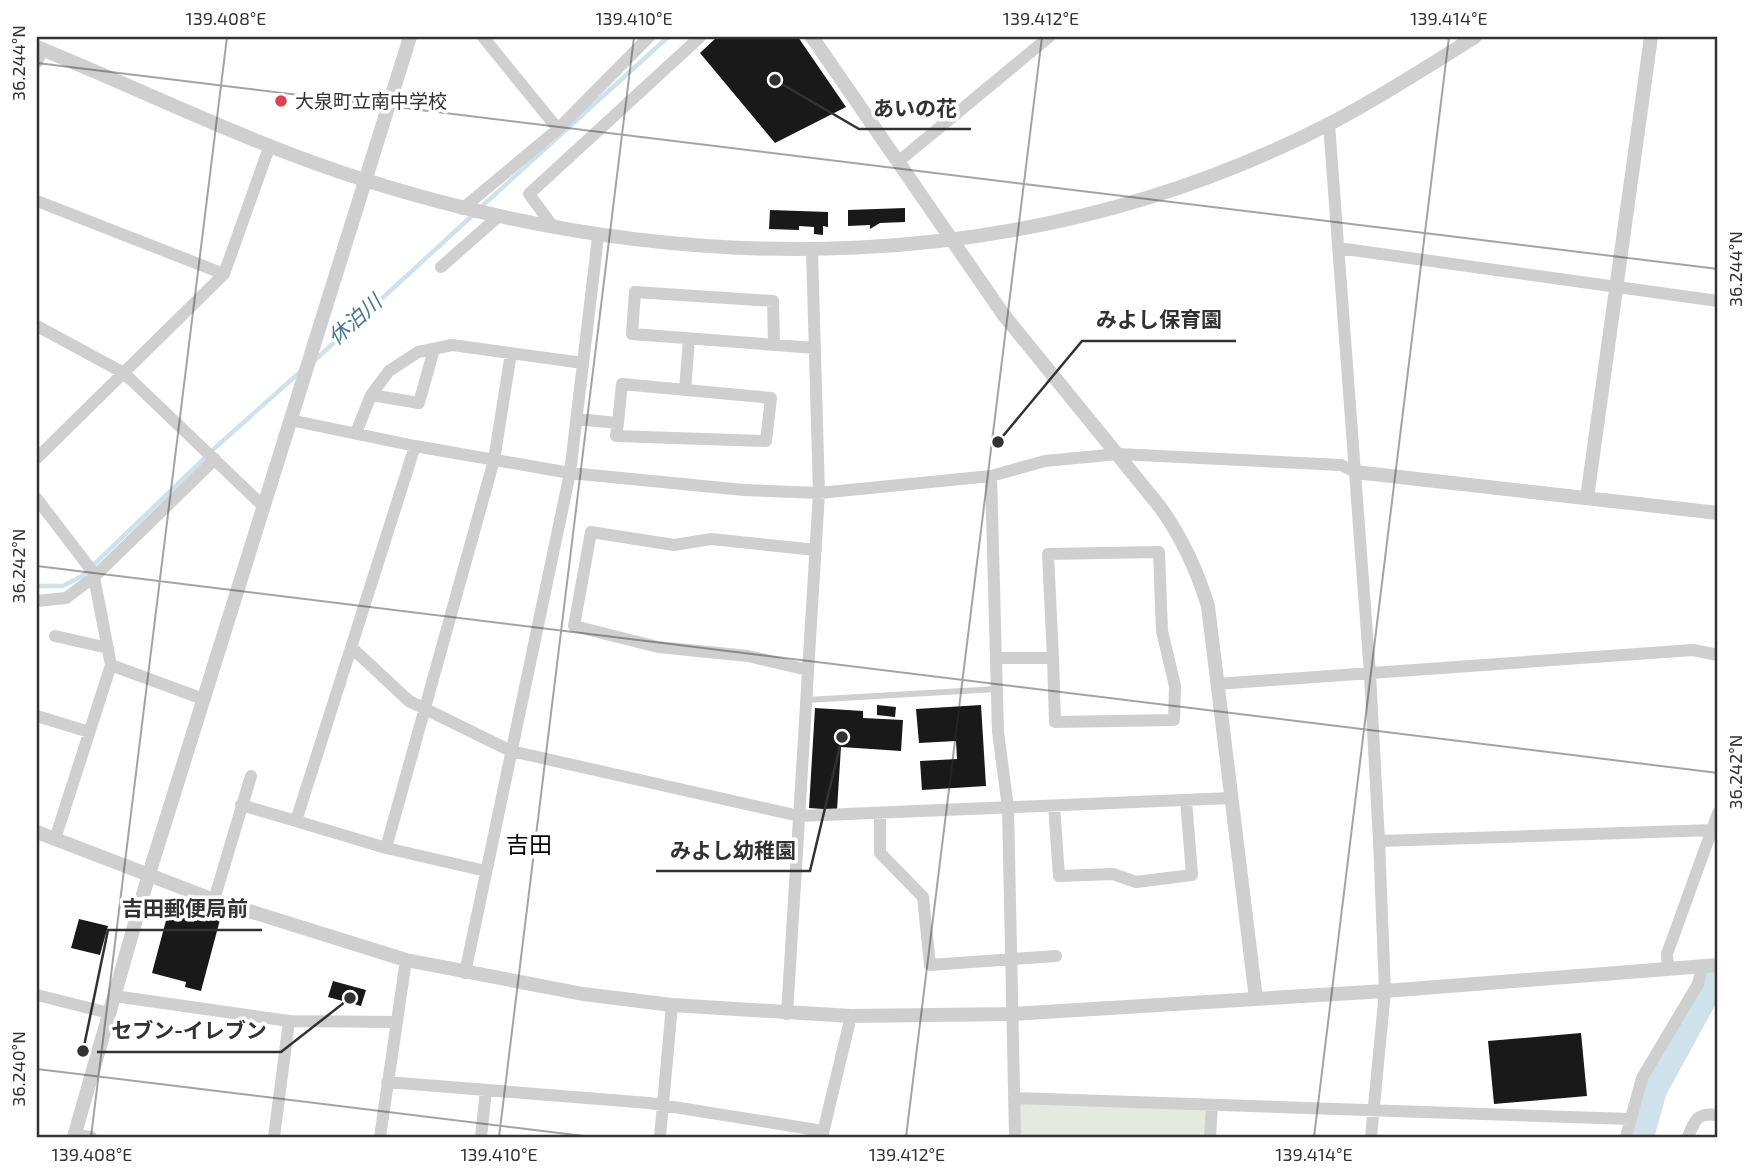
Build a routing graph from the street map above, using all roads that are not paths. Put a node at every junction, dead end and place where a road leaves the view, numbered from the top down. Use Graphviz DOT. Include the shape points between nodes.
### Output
graph roads {
  1 [pos="410,37"];
  2 [pos="483,37"];
  3 [pos="649,37"];
  4 [pos="700,37"];
  5 [pos="812,37"];
  6 [pos="1049,37"];
  7 [pos="1475,37"];
  8 [pos="1651,37"];
  9 [pos="38,53"];
  10 [pos="1329,124"];
  11 [pos="558,128"];
  12 [pos="270,145"];
  13 [pos="899,161"];
  14 [pos="364,180"];
  15 [pos="37,201"];
  16 [pos="467,210"];
  17 [pos="495,215"];
  18 [pos="554,228"];
  19 [pos="598,237"];
  20 [pos="952,242"];
  21 [pos="1338,248"];
  22 [pos="812,251"];
  23 [pos="441,267"];
  24 [pos="224,274"];
  25 [pos="1614,287"];
  26 [pos="1718,301"];
  27 [pos="37,326"];
  28 [pos="689,339"];
  29 [pos="774,345"];
  30 [pos="815,348"];
  31 [pos="434,349"];
  32 [pos="511,353"];
  33 [pos="583,363"];
  34 [pos="124,373"];
  35 [pos="685,390"];
  36 [pos="371,395"];
  37 [pos="577,419"];
  38 [pos="290,420"];
  39 [pos="618,423"];
  40 [pos="356,433"];
  41 [pos="415,446"];
  42 [pos="1118,454"];
  43 [pos="37,458"];
  44 [pos="215,459"];
  45 [pos="494,460"];
  46 [pos="1355,472"];
  47 [pos="570,473"];
  48 [pos="991,476"];
  49 [pos="819,493"];
  50 [pos="1587,498"];
  51 [pos="37,499"];
  52 [pos="263,506"];
  53 [pos="1718,513"];
  54 [pos="816,550"];
  55 [pos="93,574"];
  56 [pos="37,601"];
  57 [pos="55,636"];
  58 [pos="351,647"];
  59 [pos="108,648"];
  60 [pos="1718,655"];
  61 [pos="996,658"];
  62 [pos="1053,658"];
  63 [pos="111,665"];
  64 [pos="808,670"];
  65 [pos="1370,674"];
  66 [pos="1217,684"];
  67 [pos="997,689"];
  68 [pos="203,699"];
  69 [pos="807,700"];
  70 [pos="423,708"];
  71 [pos="37,716"];
  72 [pos="89,733"];
  73 [pos="510,751"];
  74 [pos="251,776"];
  75 [pos="1231,798"];
  76 [pos="1186,800"];
  77 [pos="241,805"];
  78 [pos="1054,806"];
  79 [pos="1008,808"];
  80 [pos="880,813"];
  81 [pos="1718,813"];
  82 [pos="799,816"];
  83 [pos="296,821"];
  84 [pos="1714,830"];
  85 [pos="37,832"];
  86 [pos="55,839"];
  87 [pos="1379,841"];
  88 [pos="386,848"];
  89 [pos="486,871"];
  90 [pos="149,874"];
  91 [pos="214,900"];
  92 [pos="1056,956"];
  93 [pos="406,960"];
  94 [pos="1011,960"];
  95 [pos="1711,966"];
  96 [pos="1668,969"];
  97 [pos="465,973"];
  98 [pos="1385,991"];
  99 [pos="37,995"];
  100 [pos="114,996"];
  101 [pos="1256,999"];
  102 [pos="673,1005"];
  103 [pos="110,1013"];
  104 [pos="787,1014"];
  105 [pos="1012,1014"];
  106 [pos="851,1016"];
  107 [pos="289,1021"];
  108 [pos="396,1022"];
  109 [pos="387,1082"];
  110 [pos="486,1090"];
  111 [pos="1015,1098"];
  112 [pos="662,1104"];
  113 [pos="1212,1105"];
  114 [pos="1373,1111"];
  115 [pos="1718,1115"];
  116 [pos="1630,1119"];
  117 [pos="822,1134"];
  118 [pos="74,1136"];
  119 [pos="91,1137"];
  120 [pos="274,1137"];
  121 [pos="380,1137"];
  122 [pos="481,1137"];
  123 [pos="660,1137"];
  124 [pos="1015,1137"];
  125 [pos="1210,1137"];
  126 [pos="1371,1137"];
  127 [pos="1626,1137"];
  128 [pos="1688,1137"];
  1 -- 14 [label="street"];
  2 -- 11 [label="street"];
  3 -- 11 [label="street"];
  4 -- 18 [label="street" via="529,194"];
  5 -- 13 [label="street"];
  6 -- 13 [label="street"];
  7 -- 10 [label="street"];
  8 -- 25 [label="street"];
  9 -- 12 [label="street"];
  10 -- 20 [label="street" via="1200,179 1138,199"];
  10 -- 21 [label="street"];
  11 -- 16 [label="street"];
  12 -- 14 [label="street"];
  12 -- 24 [label="street"];
  13 -- 20 [label="street"];
  14 -- 16 [label="street"];
  14 -- 38 [label="street"];
  15 -- 24 [label="street"];
  16 -- 17 [label="street"];
  17 -- 18 [label="street"];
  17 -- 23 [label="street"];
  18 -- 19 [label="street"];
  19 -- 22 [label="street" via="712,248"];
  19 -- 33 [label="street"];
  20 -- 22 [label="street"];
  20 -- 42 [label="street" via="1033,352"];
  21 -- 25 [label="street"];
  21 -- 46 [label="street"];
  22 -- 30 [label="street"];
  24 -- 34 [label="street"];
  25 -- 26 [label="street"];
  25 -- 50 [label="street"];
  27 -- 34 [label="street"];
  28 -- 29 [label="street"];
  28 -- 29 [label="street" via="632,334 635,292 773,301"];
  28 -- 35 [label="street"];
  29 -- 30 [label="street"];
  30 -- 49 [label="street"];
  31 -- 32 [label="street" via="452,345"];
  31 -- 36 [label="street" via="418,352 389,371"];
  31 -- 36 [label="street" via="419,402"];
  32 -- 33 [label="street"];
  32 -- 45 [label="street"];
  33 -- 37 [label="street"];
  34 -- 43 [label="street"];
  34 -- 44 [label="street"];
  35 -- 39 [label="street" via="622,384"];
  35 -- 39 [label="street" via="771,398 766,441 616,436"];
  36 -- 40 [label="street"];
  37 -- 39 [label="street"];
  37 -- 47 [label="street"];
  38 -- 40 [label="street"];
  38 -- 52 [label="street"];
  40 -- 41 [label="street"];
  41 -- 45 [label="street"];
  41 -- 58 [label="street"];
  42 -- 46 [label="street" via="1341,465"];
  42 -- 48 [label="street" via="1045,461"];
  42 -- 66 [label="street" via="1180,535 1197,570 1208,606"];
  44 -- 52 [label="street"];
  44 -- 55 [label="street"];
  45 -- 47 [label="street"];
  45 -- 70 [label="street"];
  46 -- 50 [label="street"];
  46 -- 65 [label="street"];
  47 -- 49 [label="street"];
  47 -- 73 [label="street"];
  48 -- 49 [label="street"];
  48 -- 61 [label="street"];
  49 -- 54 [label="street"];
  50 -- 53 [label="street"];
  51 -- 55 [label="street"];
  52 -- 68 [label="street"];
  54 -- 64 [label="street"];
  54 -- 64 [label="street" via="711,540 674,545 591,532 574,626 658,647 748,656"];
  55 -- 56 [label="street" via="66,598"];
  55 -- 59 [label="street"];
  57 -- 59 [label="street"];
  58 -- 70 [label="street" via="409,701"];
  58 -- 83 [label="street"];
  59 -- 63 [label="street"];
  60 -- 65 [label="street" via="1693,650"];
  61 -- 62 [label="street"];
  61 -- 67 [label="street"];
  62 -- 62 [label="street" via="1048,554 1159,552 1161,631 1175,686 1174,720 1055,723"];
  63 -- 68 [label="street"];
  63 -- 72 [label="street"];
  64 -- 69 [label="street"];
  65 -- 66 [label="street"];
  65 -- 87 [label="street"];
  66 -- 75 [label="street"];
  67 -- 69 [label="lane"];
  67 -- 79 [label="street"];
  68 -- 90 [label="street"];
  69 -- 82 [label="street"];
  70 -- 73 [label="street"];
  70 -- 88 [label="street"];
  71 -- 72 [label="street"];
  72 -- 86 [label="street"];
  73 -- 82 [label="street"];
  73 -- 89 [label="street"];
  74 -- 77 [label="street"];
  75 -- 76 [label="street"];
  75 -- 101 [label="street"];
  76 -- 78 [label="street"];
  76 -- 78 [label="street" via="1192,875 1136,882 1113,874 1059,876"];
  77 -- 83 [label="street"];
  77 -- 91 [label="street"];
  78 -- 79 [label="street"];
  79 -- 80 [label="street"];
  79 -- 94 [label="street"];
  80 -- 82 [label="street"];
  80 -- 94 [label="street" via="880,853 923,897 930,965"];
  81 -- 84 [label="street"];
  82 -- 104 [label="street"];
  83 -- 88 [label="street"];
  84 -- 87 [label="street"];
  84 -- 96 [label="street" via="1667,954"];
  85 -- 86 [label="street"];
  86 -- 90 [label="street"];
  87 -- 98 [label="street"];
  88 -- 89 [label="street"];
  89 -- 97 [label="street"];
  90 -- 91 [label="street"];
  90 -- 100 [label="street"];
  91 -- 93 [label="street"];
  92 -- 94 [label="street"];
  93 -- 97 [label="street"];
  93 -- 108 [label="street"];
  94 -- 105 [label="street"];
  95 -- 96 [label="street"];
  95 -- 116 [label="street" via="1642,1078"];
  96 -- 98 [label="street"];
  97 -- 102 [label="street"];
  98 -- 101 [label="street"];
  98 -- 114 [label="street"];
  99 -- 103 [label="street"];
  100 -- 103 [label="street"];
  100 -- 107 [label="street"];
  101 -- 105 [label="street"];
  102 -- 104 [label="street"];
  102 -- 112 [label="street"];
  103 -- 118 [label="street"];
  104 -- 106 [label="street"];
  105 -- 106 [label="street"];
  105 -- 111 [label="street"];
  106 -- 117 [label="street"];
  107 -- 108 [label="street"];
  107 -- 120 [label="street"];
  108 -- 109 [label="street"];
  109 -- 110 [label="street"];
  109 -- 121 [label="street"];
  110 -- 112 [label="street"];
  110 -- 122 [label="street"];
  111 -- 113 [label="street"];
  111 -- 124 [label="street"];
  112 -- 117 [label="street"];
  112 -- 123 [label="street"];
  113 -- 114 [label="street"];
  113 -- 125 [label="street"];
  114 -- 116 [label="street"];
  114 -- 126 [label="street"];
  115 -- 128 [label="street" via="1703,1112 1696,1116"];
  116 -- 127 [label="street"];
  118 -- 119 [label="street"];
}
